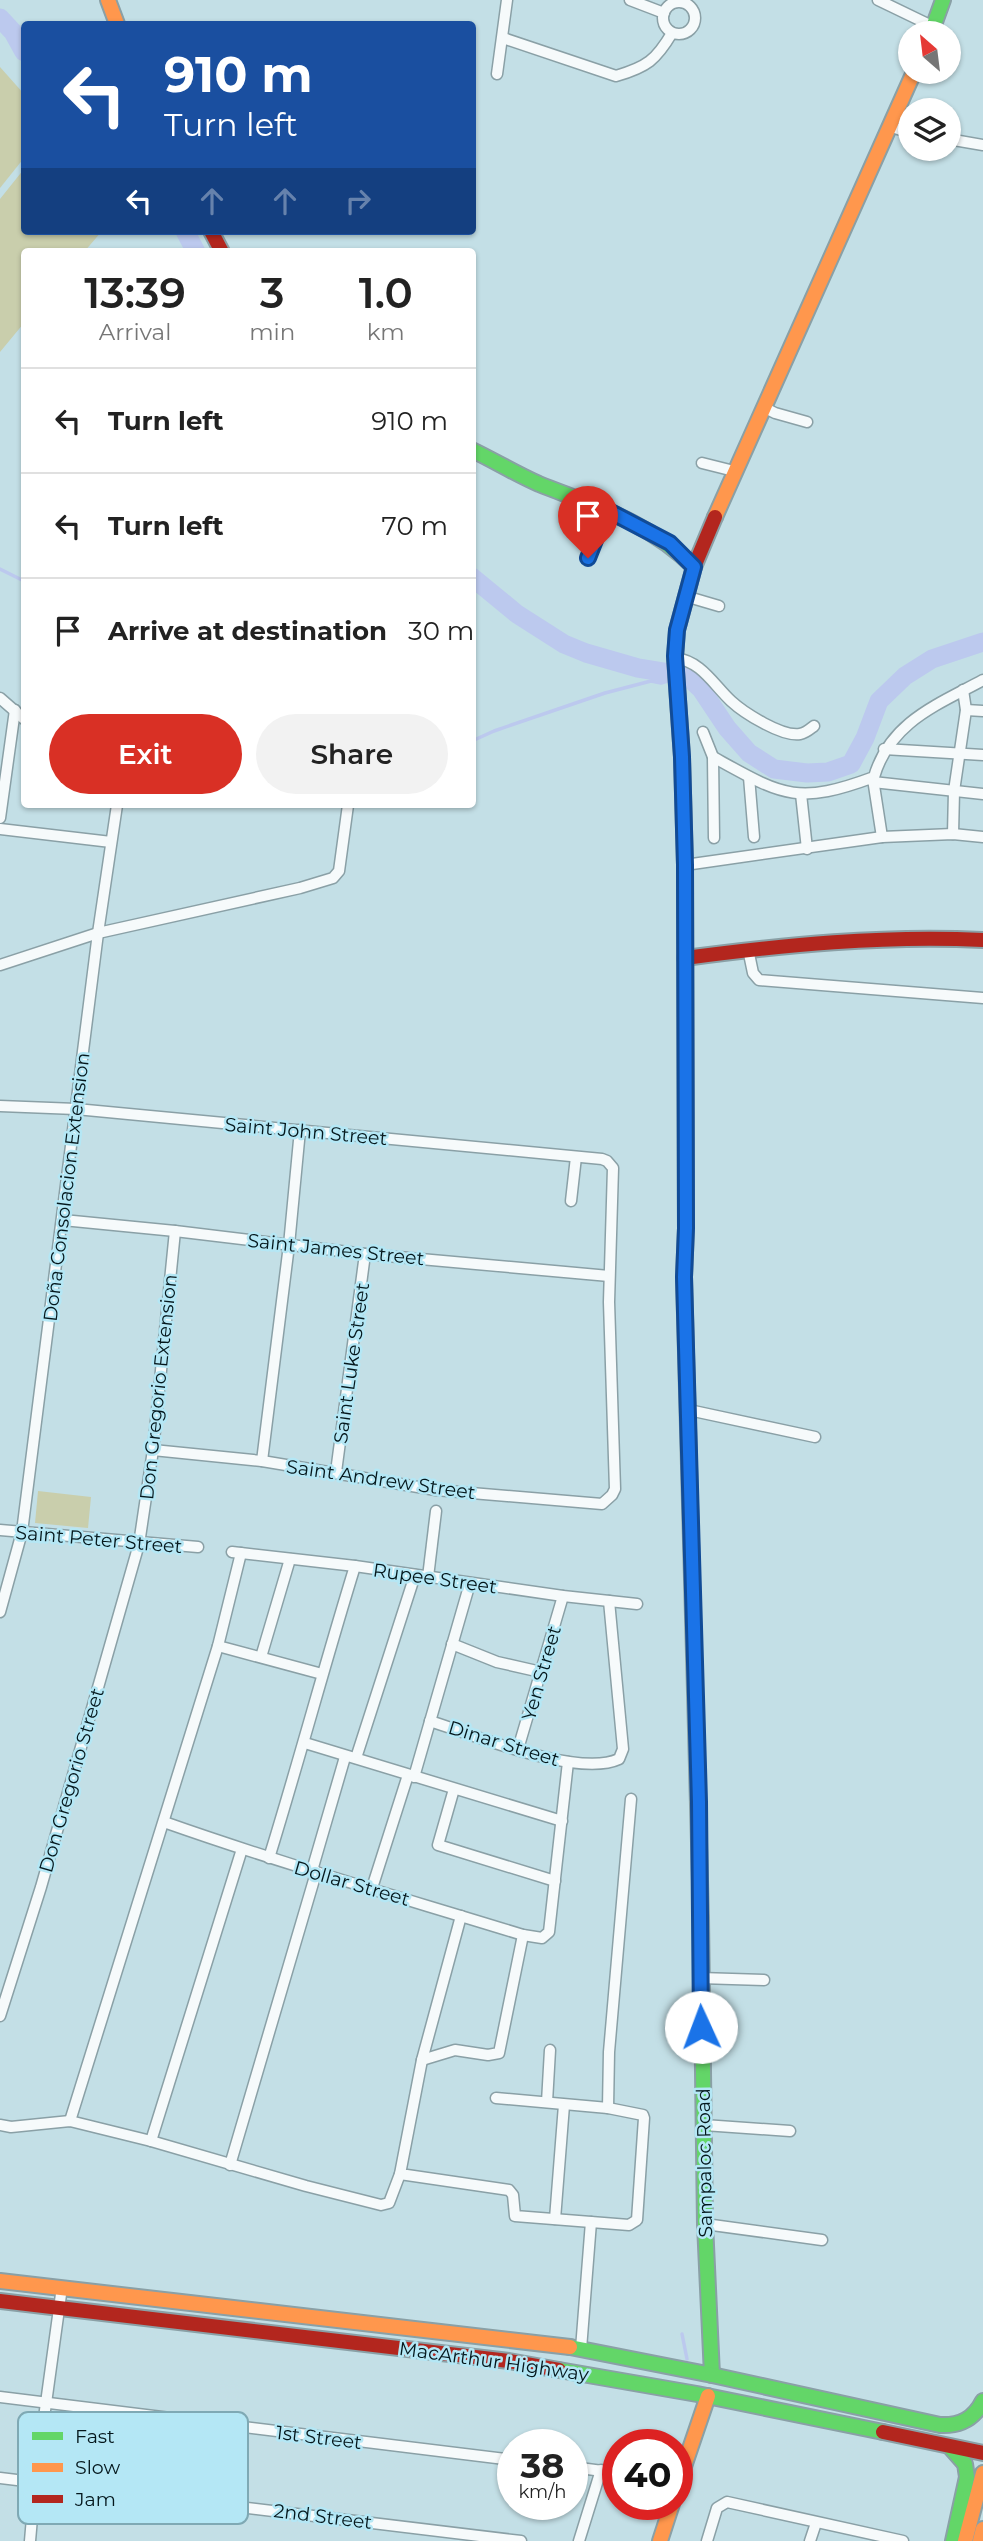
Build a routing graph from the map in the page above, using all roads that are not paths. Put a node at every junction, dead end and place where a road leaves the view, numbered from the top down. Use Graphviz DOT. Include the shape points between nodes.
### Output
graph roads {
  1 [pos="108,0"];
  2 [pos="507,0"];
  3 [pos="630,0"];
  4 [pos="878,0"];
  5 [pos="943,0"];
  6 [pos="689,2"];
  7 [pos="664,13"];
  8 [pos="116,21"];
  9 [pos="916,21"];
  10 [pos="935,21"];
  11 [pos="672,33"];
  12 [pos="503,38"];
  13 [pos="497,74"];
  14 [pos="909,84"];
  15 [pos="889,127"];
  16 [pos="898,130"];
  17 [pos="961,141"];
  18 [pos="983,145"];
  19 [pos="763,407"];
  20 [pos="807,422"];
  21 [pos="476,452"];
  22 [pos="702,463"];
  23 [pos="734,471"];
  24 [pos="607,510"];
  25 [pos="588,558"];
  26 [pos="694,567"];
  27 [pos="685,596"];
  28 [pos="719,606"];
  29 [pos="675,661"];
  30 [pos="983,680"];
  31 [pos="964,690"];
  32 [pos="0,698"];
  33 [pos="15,710"];
  34 [pos="966,710"];
  35 [pos="983,711"];
  36 [pos="21,716"];
  37 [pos="814,726"];
  38 [pos="703,732"];
  39 [pos="884,749"];
  40 [pos="961,753"];
  41 [pos="983,755"];
  42 [pos="713,757"];
  43 [pos="749,777"];
  44 [pos="873,779"];
  45 [pos="954,791"];
  46 [pos="983,793"];
  47 [pos="801,794"];
  48 [pos="117,808"];
  49 [pos="348,808"];
  50 [pos="0,818"];
  51 [pos="0,829"];
  52 [pos="953,834"];
  53 [pos="754,836"];
  54 [pos="983,836"];
  55 [pos="882,837"];
  56 [pos="714,838"];
  57 [pos="111,842"];
  58 [pos="807,849"];
  59 [pos="685,865"];
  60 [pos="98,933"];
  61 [pos="983,940"];
  62 [pos="748,950"];
  63 [pos="685,958"];
  64 [pos="0,965"];
  65 [pos="983,998"];
  66 [pos="0,1106"];
  67 [pos="76,1109"];
  68 [pos="300,1130"];
  69 [pos="576,1157"];
  70 [pos="571,1201"];
  71 [pos="63,1220"];
  72 [pos="175,1231"];
  73 [pos="289,1245"];
  74 [pos="365,1254"];
  75 [pos="610,1276"];
  76 [pos="689,1410"];
  77 [pos="815,1437"];
  78 [pos="153,1450"];
  79 [pos="262,1461"];
  80 [pos="336,1472"];
  81 [pos="436,1511"];
  82 [pos="0,1530"];
  83 [pos="22,1532"];
  84 [pos="139,1544"];
  85 [pos="198,1547"];
  86 [pos="290,1559"];
  87 [pos="355,1566"];
  88 [pos="415,1575"];
  89 [pos="428,1577"];
  90 [pos="470,1583"];
  91 [pos="563,1597"];
  92 [pos="609,1601"];
  93 [pos="638,1604"];
  94 [pos="0,1612"];
  95 [pos="452,1644"];
  96 [pos="218,1646"];
  97 [pos="261,1657"];
  98 [pos="541,1672"];
  99 [pos="322,1674"];
  100 [pos="430,1721"];
  101 [pos="305,1743"];
  102 [pos="518,1749"];
  103 [pos="351,1757"];
  104 [pos="568,1762"];
  105 [pos="411,1776"];
  106 [pos="454,1789"];
  107 [pos="631,1799"];
  108 [pos="562,1821"];
  109 [pos="164,1822"];
  110 [pos="242,1849"];
  111 [pos="269,1858"];
  112 [pos="316,1873"];
  113 [pos="555,1881"];
  114 [pos="372,1888"];
  115 [pos="461,1916"];
  116 [pos="523,1935"];
  117 [pos="700,1978"];
  118 [pos="764,1980"];
  119 [pos="0,2016"];
  120 [pos="550,2050"];
  121 [pos="422,2060"];
  122 [pos="496,2098"];
  123 [pos="547,2102"];
  124 [pos="564,2105"];
  125 [pos="608,2109"];
  126 [pos="70,2121"];
  127 [pos="0,2125"];
  128 [pos="704,2125"];
  129 [pos="790,2131"];
  130 [pos="151,2141"];
  131 [pos="230,2165"];
  132 [pos="400,2174"];
  133 [pos="555,2219"];
  134 [pos="591,2222"];
  135 [pos="705,2224"];
  136 [pos="822,2240"];
  137 [pos="0,2281"];
  138 [pos="62,2287"];
  139 [pos="0,2301"];
  140 [pos="58,2308"];
  141 [pos="581,2349"];
  142 [pos="712,2375"];
  143 [pos="0,2397"];
  144 [pos="983,2401"];
  145 [pos="46,2403"];
  146 [pos="705,2406"];
  147 [pos="45,2412"];
  148 [pos="120,2412"];
  149 [pos="248,2428"];
  150 [pos="693,2440"];
  151 [pos="950,2447"];
  152 [pos="983,2453"];
  153 [pos="497,2458"];
  154 [pos="588,2469"];
  155 [pos="601,2470"];
  156 [pos="983,2473"];
  157 [pos="0,2478"];
  158 [pos="18,2481"];
  159 [pos="248,2508"];
  160 [pos="667,2520"];
  161 [pos="816,2523"];
  162 [pos="983,2529"];
  163 [pos="521,2541"];
  164 [pos="579,2541"];
  165 [pos="660,2541"];
  166 [pos="707,2541"];
  167 [pos="810,2541"];
  168 [pos="903,2541"];
  169 [pos="953,2541"];
  170 [pos="965,2541"];
  171 [pos="980,2541"];
  1 -- 8 [label="main road"];
  2 -- 12 [label="street"];
  3 -- 7 [label="street"];
  4 -- 9 [label="street"];
  5 -- 10 [label="main road"];
  6 -- 7 [label="street" via="670,5"];
  6 -- 11 [label="street" via="696,18 694,26 680,35"];
  7 -- 11 [label="street" via="666,28"];
  11 -- 12 [label="street" via="650,63 616,76"];
  12 -- 13 [label="street"];
  14 -- 15 [label="main road, Sampaloc Road"];
  15 -- 16 [label="street"];
  15 -- 19 [label="main road, Sampaloc Road"];
  17 -- 18 [label="street"];
  19 -- 20 [label="street"];
  19 -- 23 [label="main road, Sampaloc Road"];
  21 -- 24 [label="main road"];
  22 -- 23 [label="street"];
  23 -- 26 [label="main road, Sampaloc Road"];
  24 -- 25 [label="street"];
  24 -- 26 [label="main road" via="670,543"];
  26 -- 27 [label="main road, Sampaloc Road"];
  27 -- 28 [label="street"];
  27 -- 29 [label="main road, Sampaloc Road"];
  29 -- 37 [label="street" via="693,663 738,708 765,724 792,734"];
  29 -- 59 [label="main road, Sampaloc Road"];
  30 -- 31 [label="street"];
  31 -- 34 [label="street"];
  31 -- 39 [label="street" via="911,720"];
  32 -- 33 [label="street"];
  33 -- 36 [label="street"];
  33 -- 50 [label="street"];
  34 -- 35 [label="street"];
  34 -- 40 [label="street"];
  38 -- 42 [label="street"];
  39 -- 40 [label="street"];
  39 -- 44 [label="street"];
  40 -- 41 [label="street"];
  40 -- 45 [label="street"];
  42 -- 43 [label="street"];
  42 -- 56 [label="street"];
  43 -- 47 [label="street" via="769,788"];
  43 -- 53 [label="street"];
  44 -- 45 [label="street"];
  44 -- 47 [label="street"];
  44 -- 55 [label="street"];
  45 -- 46 [label="street"];
  45 -- 52 [label="street"];
  47 -- 58 [label="street"];
  48 -- 57 [label="street, Doña Consolacion Extension"];
  49 -- 60 [label="street" via="339,871 333,878"];
  51 -- 57 [label="street"];
  52 -- 54 [label="street"];
  52 -- 55 [label="street"];
  55 -- 58 [label="street"];
  57 -- 60 [label="street, Doña Consolacion Extension"];
  58 -- 59 [label="street"];
  59 -- 63 [label="main road, Sampaloc Road"];
  60 -- 64 [label="street"];
  60 -- 67 [label="street, Doña Consolacion Extension"];
  61 -- 62 [label="main road" via="865,940"];
  62 -- 63 [label="main road"];
  62 -- 65 [label="street" via="759,980"];
  63 -- 76 [label="main road, Sampaloc Road" via="684,1277"];
  66 -- 67 [label="street, Saint John Street"];
  67 -- 68 [label="street, Saint John Street"];
  67 -- 71 [label="street, Doña Consolacion Extension"];
  68 -- 69 [label="street, Saint John Street"];
  68 -- 73 [label="street"];
  69 -- 70 [label="street"];
  69 -- 75 [label="street, Saint John Street" via="602,1159 614,1172"];
  71 -- 72 [label="street, Saint James Street"];
  71 -- 83 [label="street, Doña Consolacion Extension"];
  72 -- 73 [label="street, Saint James Street"];
  72 -- 78 [label="street, Don Gregorio Extension"];
  73 -- 74 [label="street, Saint James Street"];
  73 -- 79 [label="street"];
  74 -- 75 [label="street, Saint James Street"];
  74 -- 80 [label="street, Saint Luke Street"];
  75 -- 80 [label="street, Saint Andrew Street" via="615,1489 607,1501 598,1505 436,1490"];
  76 -- 77 [label="street"];
  76 -- 117 [label="main road, Sampaloc Road"];
  78 -- 79 [label="street, Saint Andrew Street"];
  78 -- 84 [label="street, Don Gregorio Extension"];
  79 -- 80 [label="street, Saint Andrew Street"];
  81 -- 89 [label="street"];
  82 -- 83 [label="street, Saint Peter Street"];
  83 -- 84 [label="street, Saint Peter Street"];
  83 -- 94 [label="street, Doña Consolacion Extension"];
  84 -- 85 [label="street, Saint Peter Street"];
  84 -- 119 [label="street, Don Gregorio Street"];
  86 -- 87 [label="street, Rupee Street"];
  86 -- 96 [label="street, Rupee Street" via="237,1553"];
  86 -- 97 [label="street"];
  87 -- 88 [label="street, Rupee Street"];
  87 -- 99 [label="street"];
  88 -- 89 [label="street, Rupee Street"];
  88 -- 103 [label="street"];
  89 -- 90 [label="street, Rupee Street"];
  90 -- 91 [label="street, Rupee Street"];
  90 -- 95 [label="street"];
  91 -- 92 [label="street, Rupee Street"];
  91 -- 98 [label="street, Yen Street"];
  92 -- 93 [label="street, Rupee Street"];
  92 -- 104 [label="street, Dinar Street" via="623,1749 619,1759 610,1763"];
  95 -- 98 [label="street" via="497,1662"];
  95 -- 100 [label="street"];
  96 -- 97 [label="street"];
  96 -- 109 [label="street"];
  97 -- 99 [label="street"];
  98 -- 102 [label="street, Yen Street"];
  99 -- 101 [label="street"];
  100 -- 102 [label="street, Dinar Street"];
  100 -- 105 [label="street"];
  101 -- 103 [label="street"];
  101 -- 111 [label="street"];
  102 -- 104 [label="street, Dinar Street"];
  103 -- 105 [label="street"];
  103 -- 112 [label="street" via="313,1867"];
  104 -- 108 [label="street"];
  105 -- 106 [label="street"];
  105 -- 114 [label="street"];
  106 -- 108 [label="street"];
  106 -- 113 [label="street" via="438,1845"];
  107 -- 125 [label="street"];
  108 -- 113 [label="street"];
  109 -- 110 [label="street, Dollar Street"];
  109 -- 126 [label="street"];
  110 -- 111 [label="street, Dollar Street"];
  110 -- 130 [label="street"];
  111 -- 112 [label="street, Dollar Street"];
  112 -- 114 [label="street, Dollar Street"];
  112 -- 131 [label="street"];
  113 -- 116 [label="street, Dollar Street" via="549,1932 542,1938"];
  114 -- 115 [label="street, Dollar Street"];
  115 -- 116 [label="street, Dollar Street"];
  115 -- 121 [label="street"];
  116 -- 121 [label="street" via="499,2053 455,2050"];
  117 -- 118 [label="street"];
  117 -- 128 [label="main road, Sampaloc Road"];
  120 -- 123 [label="street"];
  121 -- 132 [label="street"];
  122 -- 123 [label="street"];
  123 -- 124 [label="street"];
  124 -- 125 [label="street"];
  124 -- 133 [label="street"];
  125 -- 134 [label="street" via="644,2118 637,2220 629,2225"];
  126 -- 127 [label="street"];
  126 -- 130 [label="street"];
  128 -- 129 [label="street"];
  128 -- 135 [label="main road, Sampaloc Road"];
  130 -- 131 [label="street"];
  131 -- 132 [label="street" via="381,2205 389,2203"];
  132 -- 133 [label="street" via="509,2190 515,2216"];
  133 -- 134 [label="street"];
  134 -- 141 [label="street"];
  135 -- 136 [label="street"];
  135 -- 142 [label="main road, Sampaloc Road"];
  137 -- 138 [label="main road, MacArthur Highway"];
  138 -- 140 [label="street"];
  138 -- 141 [label="main road, MacArthur Highway"];
  139 -- 140 [label="main road, MacArthur Highway"];
  140 -- 145 [label="street"];
  140 -- 146 [label="main road, MacArthur Highway" via="482,2357 583,2373"];
  141 -- 142 [label="main road, MacArthur Highway"];
  142 -- 144 [label="main road, MacArthur Highway" via="940,2425 960,2425"];
  143 -- 145 [label="street, 1st Street"];
  145 -- 147 [label="street"];
  145 -- 148 [label="street, 1st Street"];
  146 -- 150 [label="main road"];
  146 -- 151 [label="main road, MacArthur Highway"];
  149 -- 153 [label="street, 1st Street"];
  151 -- 152 [label="main road, MacArthur Highway"];
  151 -- 169 [label="main road" via="965,2464 967,2477"];
  154 -- 155 [label="street"];
  155 -- 164 [label="street"];
  156 -- 170 [label="main road"];
  157 -- 158 [label="street, 2nd Street"];
  159 -- 163 [label="street, 2nd Street"];
  160 -- 165 [label="main road"];
  161 -- 166 [label="street" via="727,2502 717,2508"];
  161 -- 167 [label="street"];
  161 -- 168 [label="street"];
  162 -- 171 [label="main road"];
}
